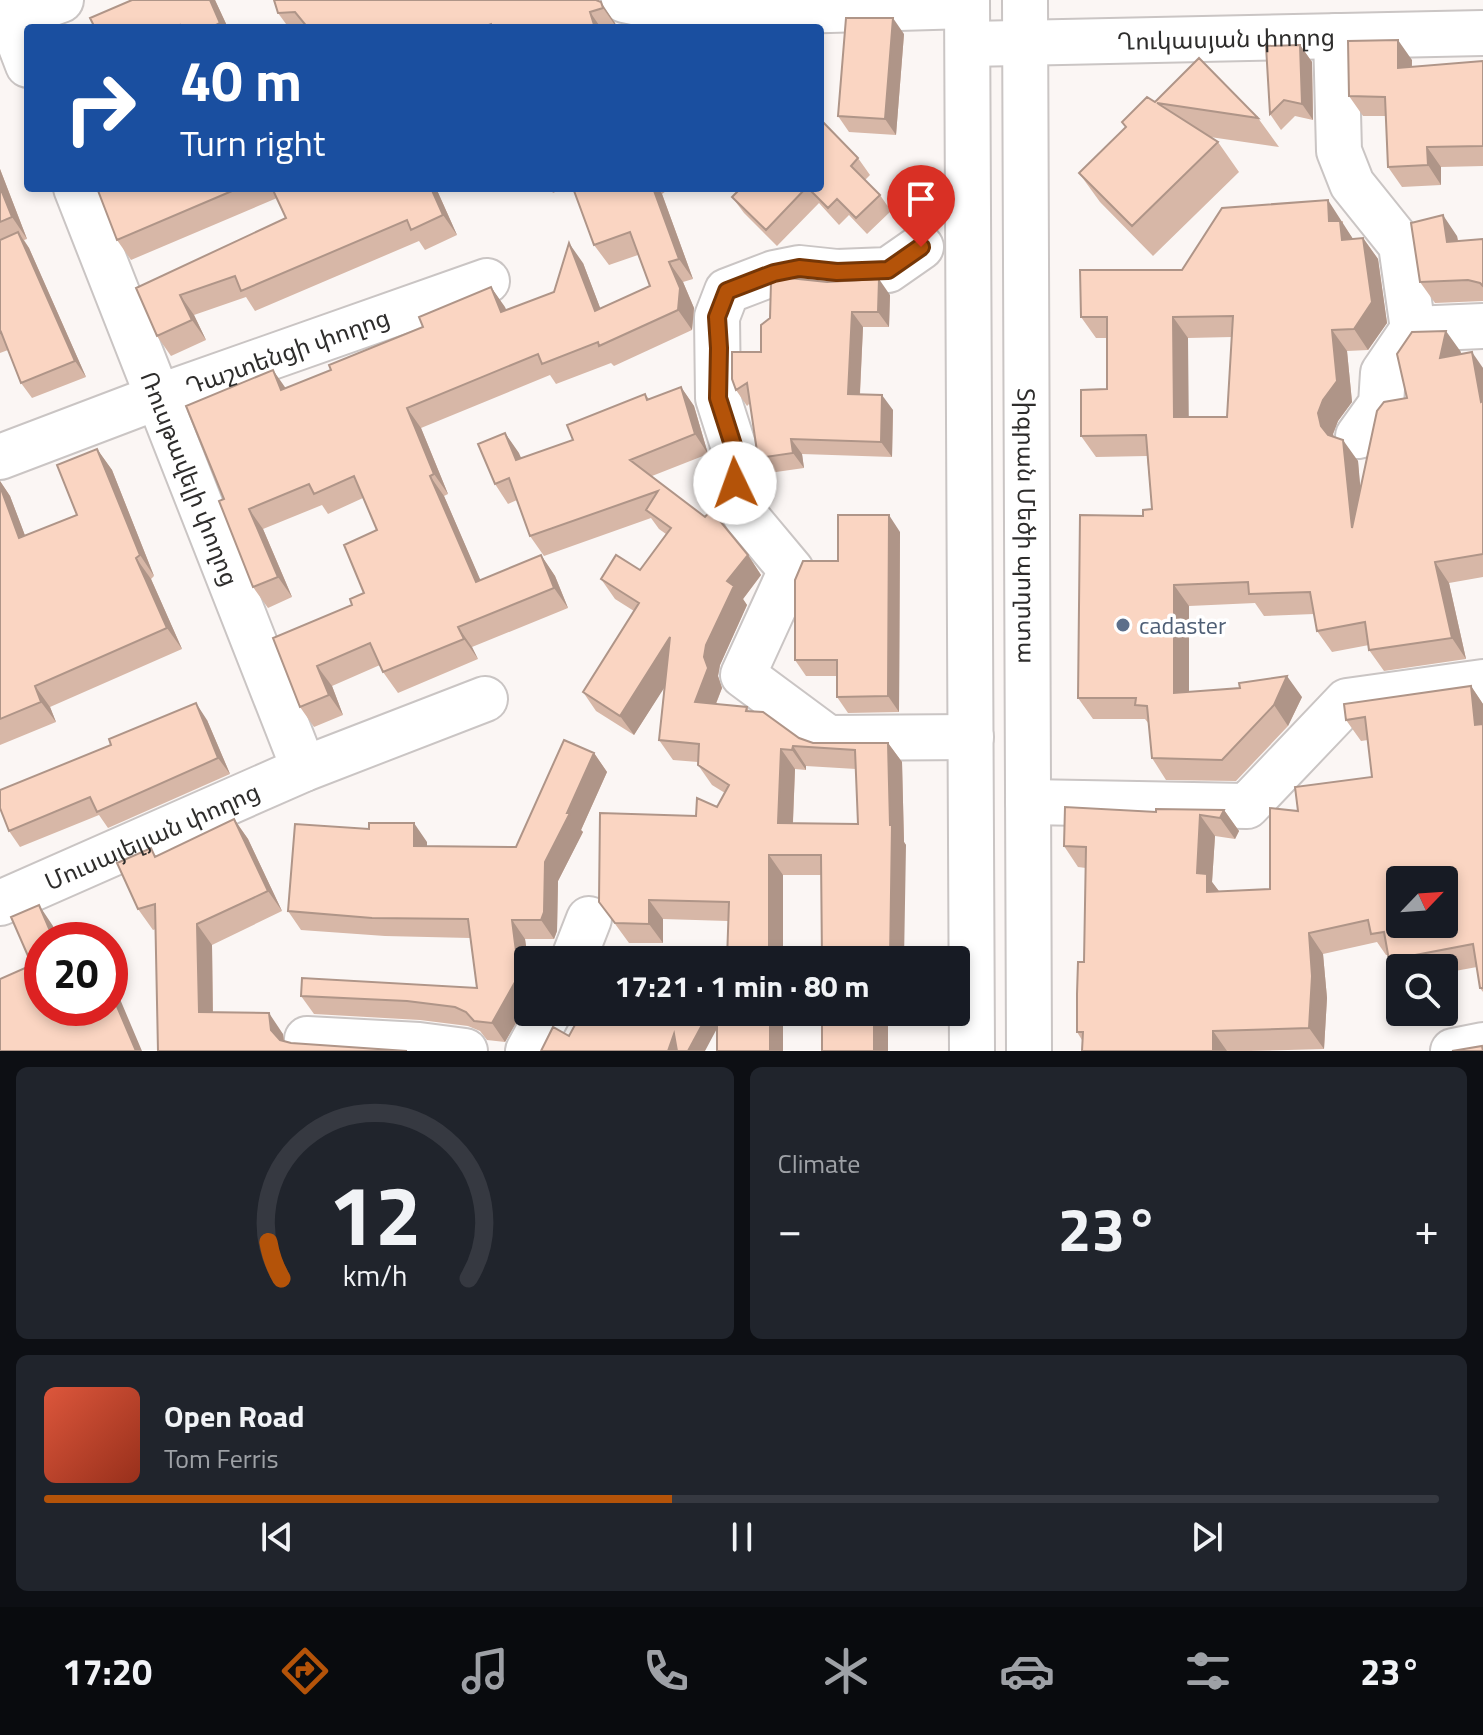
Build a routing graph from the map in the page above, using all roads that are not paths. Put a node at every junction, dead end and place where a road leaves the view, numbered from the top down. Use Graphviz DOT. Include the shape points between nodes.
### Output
graph roads {
  1 [pos="61,0"];
  2 [pos="624,0"];
  3 [pos="1025,0"];
  4 [pos="746,6"];
  5 [pos="4,14"];
  6 [pos="967,17"];
  7 [pos="1483,33"];
  8 [pos="1336,36"];
  9 [pos="1025,43"];
  10 [pos="24,56"];
  11 [pos="78,192"];
  12 [pos="921,247"];
  13 [pos="487,281"];
  14 [pos="1483,326"];
  15 [pos="1413,329"];
  16 [pos="158,397"];
  17 [pos="1358,436"];
  18 [pos="0,457"];
  19 [pos="1483,682"];
  20 [pos="485,699"];
  21 [pos="971,737"];
  22 [pos="304,769"];
  23 [pos="1028,802"];
  24 [pos="0,903"];
  25 [pos="589,919"];
  26 [pos="578,946"];
  27 [pos="541,1026"];
  28 [pos="307,1039"];
  29 [pos="1483,1045"];
  30 [pos="465,1051"];
  31 [pos="528,1051"];
  32 [pos="972,1051"];
  33 [pos="1029,1051"];
  34 [pos="1453,1051"];
  1 -- 5 [label="street"];
  2 -- 4 [label="street, Ղուկասյան փողոց" via="689,14"];
  3 -- 9 [label="street, Տիգրան Մեծի պողոտա"];
  4 -- 6 [label="street, Ղուկասյան փողոց"];
  5 -- 10 [label="street"];
  6 -- 9 [label="street, Ղուկասյան փողոց"];
  6 -- 21 [label="street"];
  7 -- 8 [label="street, Ղուկասյան փողոց"];
  8 -- 9 [label="street, Ղուկասյան փողոց"];
  8 -- 15 [label="street" via="1339,151 1352,184 1401,245"];
  9 -- 23 [label="street, Տիգրան Մեծի պողոտա"];
  11 -- 16 [label="street, Ռուսթավելի փողոց"];
  12 -- 21 [label="street" via="888,270 799,268 727,291 717,317 718,398 733,445 735,483 745,515 791,570 743,675 828,738"];
  13 -- 16 [label="street, Դաշտենցի փողոց"];
  14 -- 15 [label="street"];
  15 -- 17 [label="street" via="1383,373 1381,404"];
  16 -- 18 [label="street, Դաշտենցի փողոց"];
  16 -- 22 [label="street, Ռուսթավելի փողոց"];
  19 -- 23 [label="street" via="1347,701 1247,806"];
  20 -- 22 [label="street, Մուսայելյան փողոց"];
  21 -- 32 [label="street"];
  22 -- 24 [label="street, Մուսայելյան փողոց"];
  23 -- 33 [label="street, Տիգրան Մեծի պողոտա"];
  25 -- 26 [label="street"];
  27 -- 31 [label="street"];
  28 -- 30 [label="street"];
  29 -- 34 [label="street"];
}
